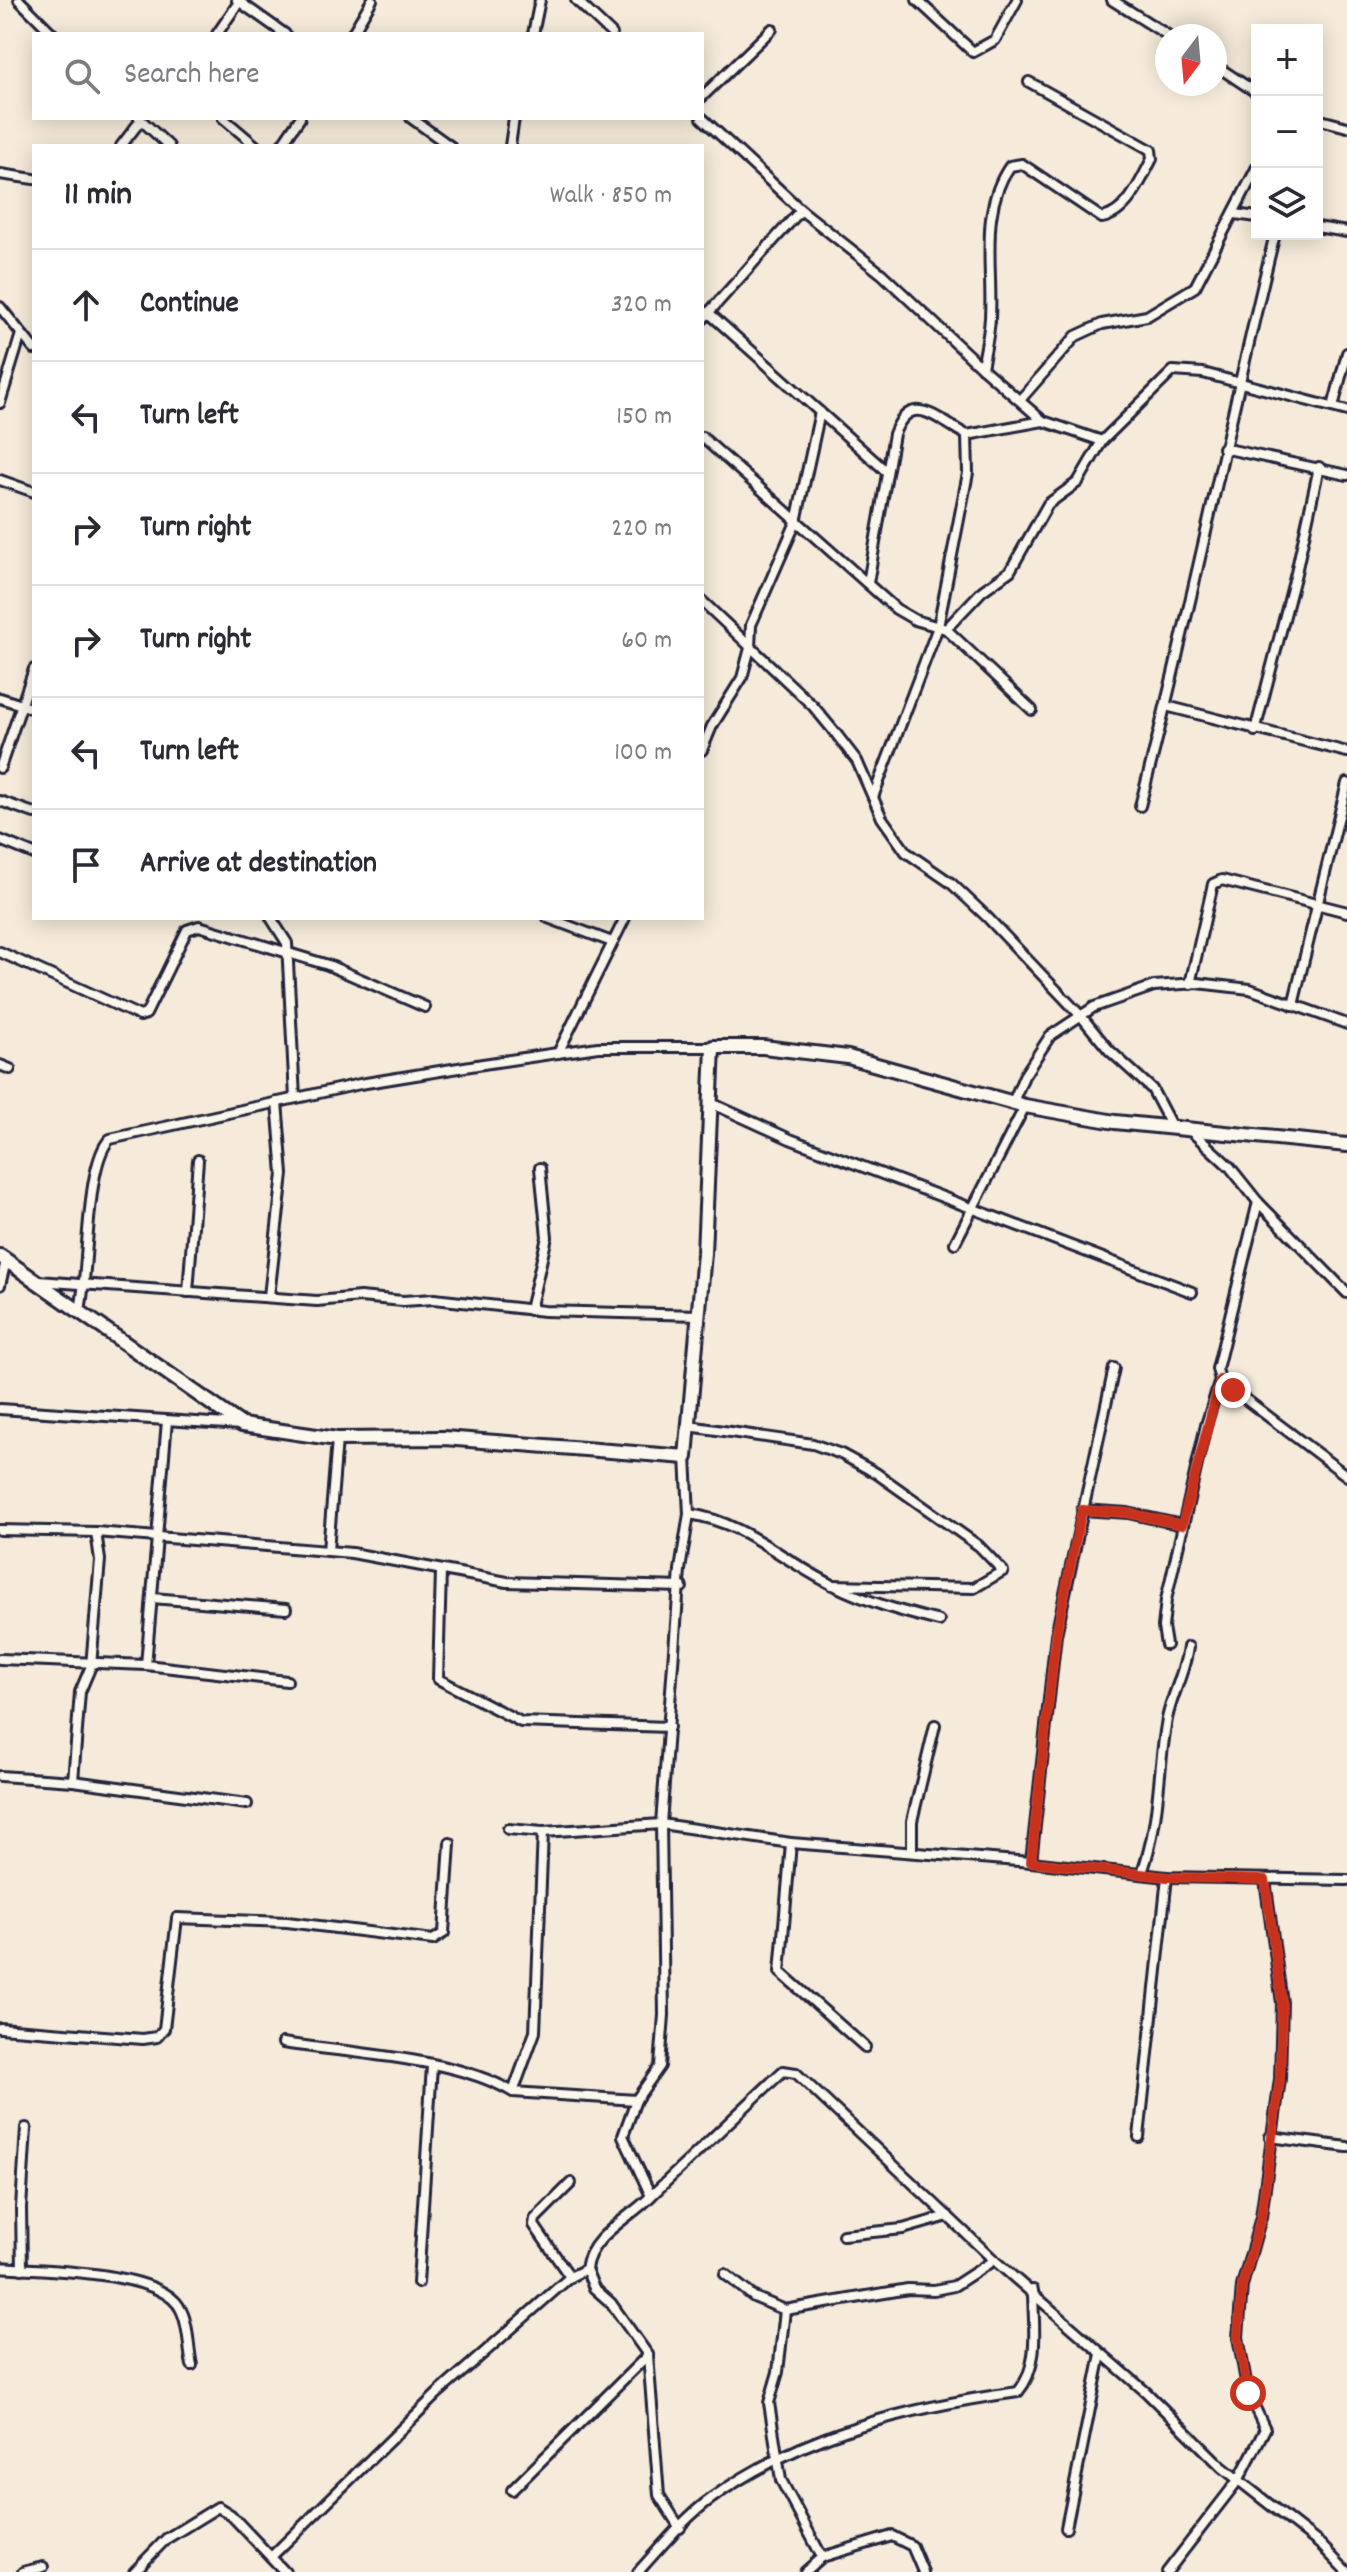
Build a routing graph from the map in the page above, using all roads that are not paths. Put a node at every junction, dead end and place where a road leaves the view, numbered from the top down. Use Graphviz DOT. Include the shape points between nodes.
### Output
graph roads {
  1 [pos="19,0"];
  2 [pos="372,0"];
  3 [pos="540,0"];
  4 [pos="576,0"];
  5 [pos="917,0"];
  6 [pos="1017,0"];
  7 [pos="1112,0"];
  8 [pos="238,1"];
  9 [pos="1155,27"];
  10 [pos="772,29"];
  11 [pos="51,32"];
  12 [pos="218,32"];
  13 [pos="282,32"];
  14 [pos="353,32"];
  15 [pos="533,32"];
  16 [pos="610,32"];
  17 [pos="1227,73"];
  18 [pos="1029,82"];
  19 [pos="1251,89"];
  20 [pos="704,95"];
  21 [pos="139,120"];
  22 [pos="141,120"];
  23 [pos="225,120"];
  24 [pos="299,120"];
  25 [pos="414,120"];
  26 [pos="514,120"];
  27 [pos="704,120"];
  28 [pos="1323,121"];
  29 [pos="1347,127"];
  30 [pos="122,144"];
  31 [pos="167,144"];
  32 [pos="254,144"];
  33 [pos="282,144"];
  34 [pos="447,144"];
  35 [pos="510,144"];
  36 [pos="1257,168"];
  37 [pos="0,174"];
  38 [pos="32,179"];
  39 [pos="801,210"];
  40 [pos="1235,214"];
  41 [pos="1251,216"];
  42 [pos="1323,228"];
  43 [pos="1347,232"];
  44 [pos="1274,240"];
  45 [pos="0,307"];
  46 [pos="709,313"];
  47 [pos="704,318"];
  48 [pos="21,334"];
  49 [pos="32,338"];
  50 [pos="32,347"];
  51 [pos="1347,353"];
  52 [pos="982,368"];
  53 [pos="1238,383"];
  54 [pos="1020,400"];
  55 [pos="0,403"];
  56 [pos="1333,407"];
  57 [pos="1347,411"];
  58 [pos="820,412"];
  59 [pos="1043,421"];
  60 [pos="967,435"];
  61 [pos="704,439"];
  62 [pos="1102,441"];
  63 [pos="1223,448"];
  64 [pos="1319,467"];
  65 [pos="887,472"];
  66 [pos="1347,475"];
  67 [pos="0,480"];
  68 [pos="32,491"];
  69 [pos="796,522"];
  70 [pos="868,583"];
  71 [pos="704,603"];
  72 [pos="942,628"];
  73 [pos="750,648"];
  74 [pos="32,674"];
  75 [pos="0,698"];
  76 [pos="20,705"];
  77 [pos="1166,706"];
  78 [pos="32,708"];
  79 [pos="1032,710"];
  80 [pos="1255,731"];
  81 [pos="704,745"];
  82 [pos="1347,752"];
  83 [pos="0,768"];
  84 [pos="1347,783"];
  85 [pos="873,797"];
  86 [pos="0,801"];
  87 [pos="1140,806"];
  88 [pos="32,812"];
  89 [pos="0,840"];
  90 [pos="32,853"];
  91 [pos="1316,905"];
  92 [pos="1347,912"];
  93 [pos="273,920"];
  94 [pos="553,920"];
  95 [pos="624,920"];
  96 [pos="612,942"];
  97 [pos="0,952"];
  98 [pos="289,955"];
  99 [pos="1190,984"];
  100 [pos="1293,1005"];
  101 [pos="425,1007"];
  102 [pos="1081,1016"];
  103 [pos="1347,1024"];
  104 [pos="713,1047"];
  105 [pos="558,1053"];
  106 [pos="0,1065"];
  107 [pos="10,1069"];
  108 [pos="295,1098"];
  109 [pos="277,1102"];
  110 [pos="711,1103"];
  111 [pos="1019,1104"];
  112 [pos="1173,1129"];
  113 [pos="1191,1131"];
  114 [pos="1347,1145"];
  115 [pos="198,1160"];
  116 [pos="540,1168"];
  117 [pos="1258,1202"];
  118 [pos="973,1207"];
  119 [pos="955,1243"];
  120 [pos="3,1258"];
  121 [pos="35,1280"];
  122 [pos="86,1283"];
  123 [pos="0,1285"];
  124 [pos="188,1292"];
  125 [pos="1192,1292"];
  126 [pos="1347,1293"];
  127 [pos="269,1296"];
  128 [pos="80,1310"];
  129 [pos="530,1310"];
  130 [pos="699,1315"];
  131 [pos="1114,1368"];
  132 [pos="1220,1380"];
  133 [pos="0,1409"];
  134 [pos="167,1421"];
  135 [pos="242,1425"];
  136 [pos="689,1426"];
  137 [pos="337,1439"];
  138 [pos="686,1457"];
  139 [pos="1347,1476"];
  140 [pos="1082,1510"];
  141 [pos="689,1514"];
  142 [pos="1182,1525"];
  143 [pos="0,1530"];
  144 [pos="96,1532"];
  145 [pos="156,1539"];
  146 [pos="328,1551"];
  147 [pos="441,1571"];
  148 [pos="832,1585"];
  149 [pos="682,1587"];
  150 [pos="152,1598"];
  151 [pos="286,1609"];
  152 [pos="939,1621"];
  153 [pos="1166,1645"];
  154 [pos="1188,1647"];
  155 [pos="0,1659"];
  156 [pos="146,1665"];
  157 [pos="91,1666"];
  158 [pos="287,1681"];
  159 [pos="935,1725"];
  160 [pos="669,1727"];
  161 [pos="0,1776"];
  162 [pos="73,1781"];
  163 [pos="247,1804"];
  164 [pos="661,1824"];
  165 [pos="508,1829"];
  166 [pos="543,1832"];
  167 [pos="450,1843"];
  168 [pos="791,1843"];
  169 [pos="912,1852"];
  170 [pos="1031,1862"];
  171 [pos="1142,1873"];
  172 [pos="1167,1877"];
  173 [pos="1265,1880"];
  174 [pos="1347,1880"];
  175 [pos="0,2028"];
  176 [pos="283,2043"];
  177 [pos="865,2047"];
  178 [pos="432,2066"];
  179 [pos="513,2092"];
  180 [pos="636,2100"];
  181 [pos="26,2128"];
  182 [pos="1139,2137"];
  183 [pos="1270,2137"];
  184 [pos="1347,2147"];
  185 [pos="571,2183"];
  186 [pos="651,2196"];
  187 [pos="948,2216"];
  188 [pos="843,2235"];
  189 [pos="994,2260"];
  190 [pos="0,2267"];
  191 [pos="22,2269"];
  192 [pos="586,2269"];
  193 [pos="725,2274"];
  194 [pos="570,2277"];
  195 [pos="418,2283"];
  196 [pos="1033,2290"];
  197 [pos="785,2310"];
  198 [pos="1101,2354"];
  199 [pos="648,2355"];
  200 [pos="192,2365"];
  201 [pos="777,2461"];
  202 [pos="1239,2479"];
  203 [pos="512,2490"];
  204 [pos="680,2528"];
  205 [pos="1066,2528"];
  206 [pos="271,2557"];
  207 [pos="822,2557"];
  208 [pos="43,2567"];
  209 [pos="23,2572"];
  210 [pos="134,2572"];
  211 [pos="285,2572"];
  212 [pos="638,2572"];
  213 [pos="805,2572"];
  214 [pos="923,2572"];
  215 [pos="1167,2572"];
  216 [pos="1347,2572"];
  1 -- 11 [label="street"];
  2 -- 14 [label="street"];
  3 -- 15 [label="street"];
  4 -- 16 [label="street"];
  5 -- 6 [label="street" via="973,52 995,40"];
  7 -- 9 [label="street"];
  8 -- 12 [label="street"];
  8 -- 13 [label="street"];
  10 -- 20 [label="street"];
  17 -- 19 [label="street"];
  18 -- 52 [label="street" via="1151,150 1152,159 1124,205 1102,218 1022,164 1010,166 993,199 990,320"];
  21 -- 30 [label="street"];
  22 -- 31 [label="street"];
  23 -- 32 [label="street"];
  24 -- 33 [label="street"];
  25 -- 34 [label="street"];
  26 -- 35 [label="street"];
  27 -- 39 [label="street"];
  28 -- 29 [label="street"];
  36 -- 40 [label="street"];
  37 -- 38 [label="street"];
  39 -- 46 [label="street"];
  39 -- 52 [label="street" via="882,274"];
  40 -- 41 [label="street"];
  40 -- 54 [label="street" via="1195,287 1147,316 1102,324 1076,336"];
  42 -- 43 [label="street"];
  44 -- 53 [label="street"];
  45 -- 48 [label="street"];
  46 -- 47 [label="street"];
  46 -- 58 [label="street"];
  48 -- 49 [label="street"];
  48 -- 50 [label="street"];
  48 -- 55 [label="street"];
  51 -- 56 [label="street"];
  52 -- 54 [label="street"];
  53 -- 56 [label="street"];
  53 -- 62 [label="street" via="1173,371"];
  53 -- 63 [label="street"];
  54 -- 59 [label="street"];
  56 -- 57 [label="street"];
  58 -- 65 [label="street"];
  58 -- 69 [label="street"];
  59 -- 60 [label="street"];
  59 -- 62 [label="street"];
  60 -- 65 [label="street" via="917,409 907,410 894,434"];
  60 -- 72 [label="street" via="966,486"];
  61 -- 69 [label="street"];
  62 -- 72 [label="street" via="1078,482 1048,504 1010,571"];
  63 -- 64 [label="street"];
  63 -- 77 [label="street"];
  64 -- 66 [label="street"];
  64 -- 80 [label="street"];
  65 -- 70 [label="street"];
  67 -- 68 [label="street"];
  69 -- 70 [label="street"];
  69 -- 73 [label="street" via="751,625"];
  70 -- 72 [label="street" via="905,615"];
  71 -- 73 [label="street"];
  72 -- 79 [label="street"];
  72 -- 85 [label="street"];
  73 -- 81 [label="street" via="738,685"];
  73 -- 85 [label="street" via="837,735 857,761"];
  74 -- 76 [label="street"];
  75 -- 76 [label="street"];
  76 -- 78 [label="street"];
  76 -- 83 [label="street"];
  77 -- 80 [label="street"];
  77 -- 87 [label="street"];
  80 -- 82 [label="street"];
  84 -- 91 [label="street"];
  85 -- 102 [label="street" via="906,852 960,892"];
  86 -- 88 [label="street"];
  89 -- 90 [label="street"];
  91 -- 92 [label="street"];
  91 -- 99 [label="street" via="1222,880 1213,884"];
  91 -- 100 [label="street"];
  93 -- 98 [label="street"];
  94 -- 96 [label="street"];
  95 -- 96 [label="street"];
  96 -- 105 [label="street"];
  97 -- 98 [label="street" via="140,1016 146,1014 191,926 240,936"];
  98 -- 101 [label="street" via="328,965"];
  98 -- 108 [label="street"];
  99 -- 100 [label="street" via="1250,989"];
  99 -- 102 [label="street" via="1125,994"];
  100 -- 103 [label="street"];
  102 -- 111 [label="street" via="1050,1036 1024,1076"];
  102 -- 112 [label="street" via="1159,1097"];
  104 -- 105 [label="street" via="598,1047"];
  104 -- 110 [label="street"];
  104 -- 111 [label="street" via="848,1057"];
  105 -- 108 [label="street"];
  106 -- 107 [label="street"];
  108 -- 109 [label="street"];
  109 -- 122 [label="street" via="110,1139 102,1147 90,1213"];
  109 -- 127 [label="street" via="283,1174"];
  110 -- 118 [label="street" via="790,1139"];
  110 -- 130 [label="street"];
  111 -- 112 [label="street"];
  111 -- 118 [label="street"];
  112 -- 113 [label="street"];
  113 -- 114 [label="street"];
  113 -- 117 [label="street"];
  115 -- 124 [label="street"];
  116 -- 129 [label="street" via="547,1237"];
  117 -- 126 [label="street"];
  117 -- 132 [label="street" via="1217,1369"];
  118 -- 119 [label="street"];
  118 -- 125 [label="street"];
  120 -- 121 [label="street"];
  120 -- 123 [label="street"];
  121 -- 122 [label="street"];
  121 -- 128 [label="street"];
  122 -- 124 [label="street"];
  122 -- 128 [label="street"];
  124 -- 127 [label="street"];
  127 -- 129 [label="street" via="447,1300"];
  128 -- 135 [label="street"];
  129 -- 130 [label="street"];
  130 -- 136 [label="street"];
  131 -- 140 [label="street"];
  132 -- 139 [label="street"];
  132 -- 142 [label="street"];
  133 -- 134 [label="street"];
  134 -- 135 [label="street"];
  134 -- 145 [label="street"];
  135 -- 137 [label="street"];
  136 -- 138 [label="street"];
  136 -- 148 [label="street" via="813,1444 841,1454 979,1546 1003,1571 974,1588"];
  137 -- 138 [label="street" via="444,1438"];
  137 -- 146 [label="street"];
  138 -- 141 [label="street"];
  140 -- 142 [label="street"];
  140 -- 170 [label="street" via="1056,1635"];
  141 -- 148 [label="street" via="726,1525"];
  141 -- 149 [label="street"];
  142 -- 153 [label="street" via="1166,1600"];
  143 -- 144 [label="street"];
  144 -- 145 [label="street"];
  144 -- 157 [label="street" via="100,1560"];
  145 -- 146 [label="street"];
  145 -- 150 [label="street"];
  146 -- 147 [label="street"];
  147 -- 149 [label="street" via="507,1582"];
  147 -- 160 [label="street" via="438,1679 449,1688 521,1722"];
  148 -- 152 [label="street"];
  149 -- 160 [label="street"];
  150 -- 151 [label="street"];
  150 -- 156 [label="street"];
  154 -- 171 [label="street" via="1167,1720 1159,1809"];
  155 -- 157 [label="street"];
  156 -- 157 [label="street"];
  156 -- 158 [label="street"];
  157 -- 162 [label="street" via="80,1692"];
  159 -- 169 [label="street" via="912,1821"];
  160 -- 164 [label="street"];
  161 -- 162 [label="street"];
  162 -- 163 [label="street"];
  164 -- 166 [label="street"];
  164 -- 168 [label="street"];
  164 -- 180 [label="street" via="660,2066"];
  165 -- 166 [label="street"];
  166 -- 179 [label="street" via="535,2032"];
  167 -- 175 [label="street" via="444,1933 433,1940 287,1922 177,1918 164,2029 157,2037"];
  168 -- 169 [label="street"];
  168 -- 177 [label="street" via="780,1972"];
  169 -- 170 [label="street"];
  170 -- 171 [label="street"];
  171 -- 172 [label="street"];
  172 -- 173 [label="street"];
  172 -- 182 [label="street"];
  173 -- 174 [label="street"];
  173 -- 183 [label="street" via="1282,2003 1280,2079"];
  176 -- 178 [label="street"];
  178 -- 179 [label="street" via="449,2065 487,2077"];
  178 -- 195 [label="street"];
  179 -- 180 [label="street"];
  180 -- 186 [label="street" via="623,2136"];
  181 -- 191 [label="street"];
  183 -- 184 [label="street"];
  183 -- 202 [label="street" via="1261,2217 1242,2286 1238,2337 1248,2393 1265,2429"];
  185 -- 194 [label="street" via="534,2225"];
  186 -- 187 [label="street" via="783,2071 809,2082"];
  186 -- 192 [label="street" via="608,2233"];
  187 -- 188 [label="street" via="903,2229"];
  187 -- 189 [label="street"];
  189 -- 196 [label="street"];
  189 -- 197 [label="street" via="954,2286"];
  190 -- 191 [label="street"];
  191 -- 200 [label="street" via="90,2272 136,2280 157,2290 181,2310"];
  192 -- 194 [label="street"];
  192 -- 199 [label="street" via="594,2288"];
  193 -- 197 [label="street" via="754,2297"];
  194 -- 206 [label="street" via="437,2394"];
  196 -- 198 [label="street"];
  196 -- 201 [label="street" via="1033,2360 1029,2380 1018,2392 879,2419 823,2437"];
  197 -- 201 [label="street" via="769,2403"];
  198 -- 202 [label="street"];
  198 -- 205 [label="street"];
  199 -- 203 [label="street"];
  199 -- 204 [label="street" via="659,2495"];
  201 -- 204 [label="street" via="710,2499"];
  201 -- 207 [label="street" via="781,2480"];
  202 -- 215 [label="street"];
  202 -- 216 [label="street"];
  204 -- 212 [label="street"];
  206 -- 210 [label="street" via="218,2507 166,2539"];
  206 -- 211 [label="street"];
  207 -- 213 [label="street"];
  207 -- 214 [label="street" via="892,2536 912,2546"];
  208 -- 209 [label="street"];
}
